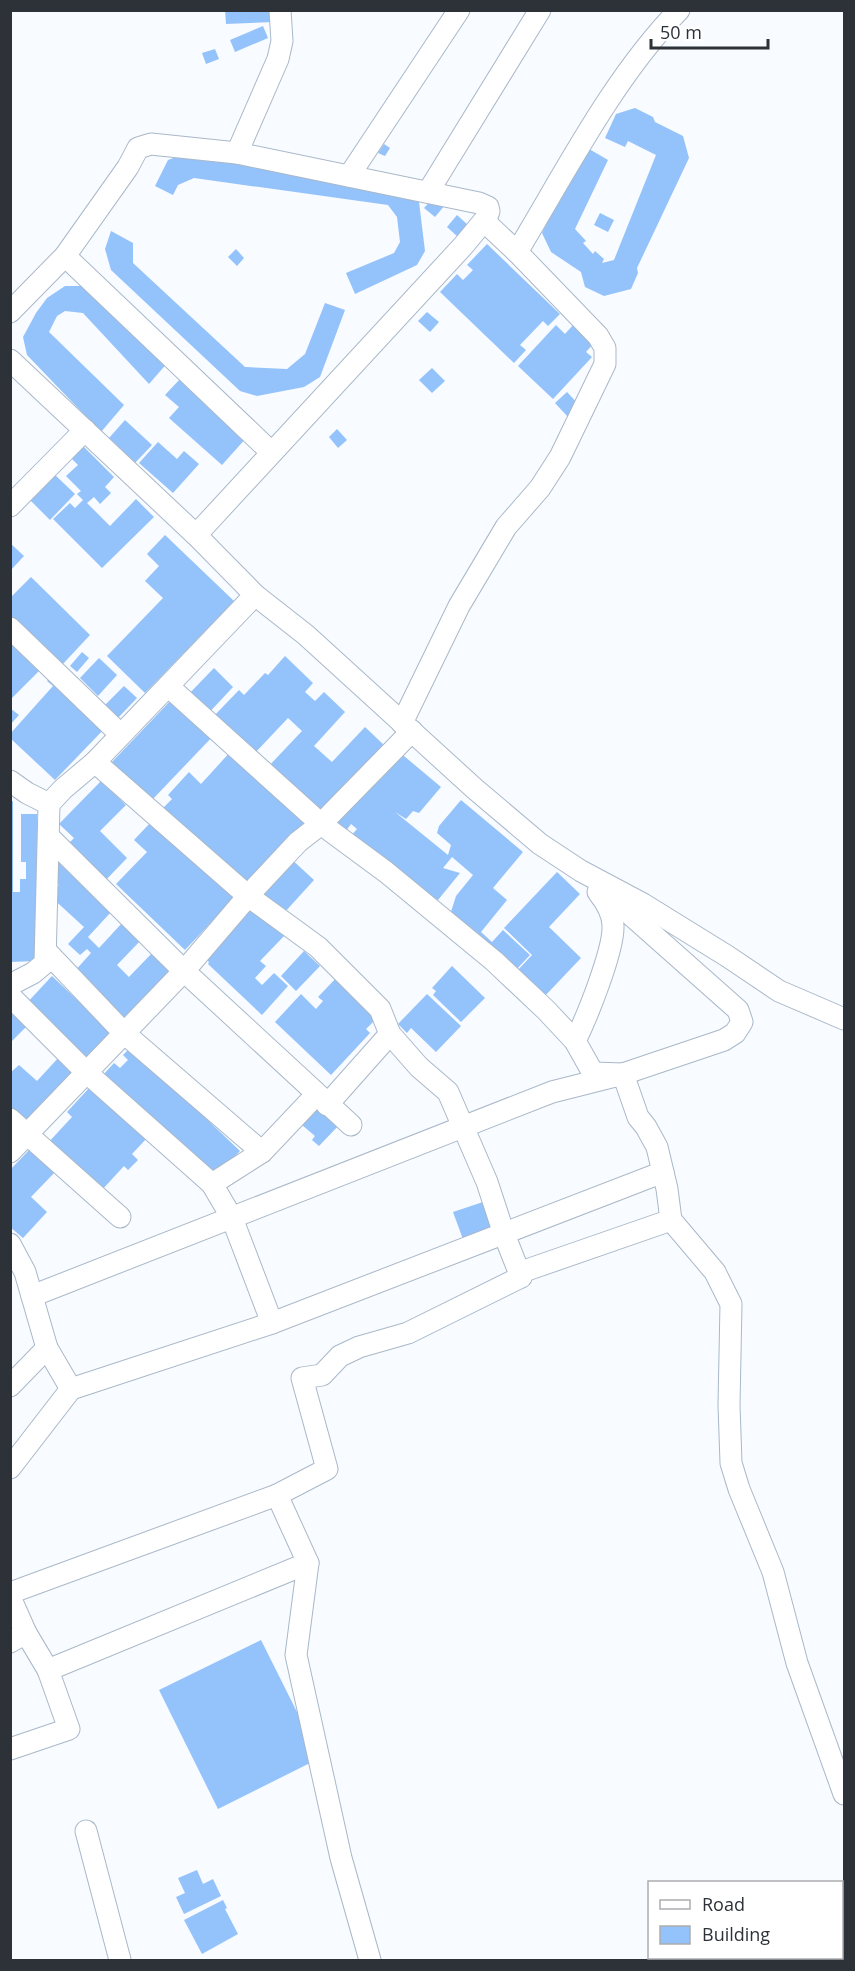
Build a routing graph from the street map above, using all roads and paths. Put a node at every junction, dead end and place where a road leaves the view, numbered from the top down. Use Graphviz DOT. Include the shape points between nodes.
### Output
graph roads {
  1 [pos="280,10"];
  2 [pos="459,10"];
  3 [pos="540,10"];
  4 [pos="679,10"];
  5 [pos="237,153"];
  6 [pos="349,176"];
  7 [pos="428,192"];
  8 [pos="484,221"];
  9 [pos="517,252"];
  10 [pos="65,256"];
  11 [pos="10,312"];
  12 [pos="10,360"];
  13 [pos="85,430"];
  14 [pos="271,452"];
  15 [pos="12,501"];
  16 [pos="196,535"];
  17 [pos="255,596"];
  18 [pos="10,628"];
  19 [pos="168,686"];
  20 [pos="407,727"];
  21 [pos="120,734"];
  22 [pos="95,762"];
  23 [pos="16,787"];
  24 [pos="49,804"];
  25 [pos="321,824"];
  26 [pos="49,837"];
  27 [pos="581,871"];
  28 [pos="248,896"];
  29 [pos="46,951"];
  30 [pos="184,971"];
  31 [pos="10,985"];
  32 [pos="10,996"];
  33 [pos="844,1019"];
  34 [pos="124,1033"];
  35 [pos="390,1034"];
  36 [pos="575,1041"];
  37 [pos="86,1072"];
  38 [pos="623,1074"];
  39 [pos="322,1100"];
  40 [pos="10,1119"];
  41 [pos="351,1125"];
  42 [pos="464,1127"];
  43 [pos="27,1134"];
  44 [pos="10,1152"];
  45 [pos="262,1152"];
  46 [pos="663,1172"];
  47 [pos="212,1184"];
  48 [pos="120,1217"];
  49 [pos="232,1218"];
  50 [pos="671,1220"];
  51 [pos="504,1234"];
  52 [pos="10,1244"];
  53 [pos="521,1277"];
  54 [pos="32,1296"];
  55 [pos="272,1323"];
  56 [pos="47,1348"];
  57 [pos="10,1386"];
  58 [pos="71,1389"];
  59 [pos="10,1468"];
  60 [pos="277,1494"];
  61 [pos="308,1563"];
  62 [pos="10,1595"];
  63 [pos="18,1638"];
  64 [pos="48,1670"];
  65 [pos="10,1749"];
  66 [pos="844,1794"];
  67 [pos="86,1831"];
  68 [pos="120,1960"];
  69 [pos="370,1960"];
  1 -- 5 [label="street" via="282,41 278,58"];
  2 -- 6 [label="street"];
  3 -- 7 [label="street"];
  4 -- 9 [label="street" via="658,32 606,105"];
  5 -- 6 [label="street"];
  5 -- 10 [label="street" via="151,144 138,148"];
  6 -- 7 [label="street"];
  7 -- 8 [label="street" via="485,205 489,211"];
  8 -- 9 [label="street"];
  8 -- 14 [label="street"];
  9 -- 20 [label="street" via="598,336 605,348 605,364 560,458 506,527 465,596"];
  10 -- 11 [label="street"];
  10 -- 14 [label="street"];
  12 -- 13 [label="street"];
  13 -- 15 [label="street"];
  13 -- 16 [label="street"];
  14 -- 16 [label="street"];
  16 -- 17 [label="street"];
  17 -- 19 [label="street"];
  17 -- 20 [label="street" via="306,635"];
  18 -- 21 [label="street"];
  19 -- 21 [label="street"];
  19 -- 25 [label="street"];
  20 -- 25 [label="street"];
  20 -- 27 [label="street" via="540,844"];
  21 -- 22 [label="street"];
  22 -- 24 [label="street"];
  22 -- 28 [label="street"];
  23 -- 24 [label="street"];
  24 -- 26 [label="street"];
  25 -- 28 [label="street" via="298,842"];
  25 -- 36 [label="street" via="494,961"];
  26 -- 29 [label="street"];
  26 -- 30 [label="street"];
  27 -- 33 [label="street" via="643,904 779,991"];
  27 -- 36 [label="street" via="609,909 613,925 608,953"];
  27 -- 38 [label="street" via="738,1010 742,1022 724,1040"];
  28 -- 30 [label="street"];
  28 -- 35 [label="street" via="318,947 380,1009"];
  29 -- 31 [label="street" via="45,963"];
  29 -- 34 [label="street"];
  30 -- 34 [label="street"];
  30 -- 39 [label="street"];
  32 -- 37 [label="street"];
  34 -- 37 [label="street"];
  34 -- 45 [label="street"];
  35 -- 39 [label="street"];
  35 -- 42 [label="street" via="448,1092"];
  36 -- 38 [label="street" via="593,1073"];
  37 -- 43 [label="street"];
  37 -- 47 [label="street"];
  38 -- 42 [label="street" via="552,1092"];
  38 -- 46 [label="street" via="638,1117 657,1147"];
  39 -- 41 [label="street"];
  39 -- 45 [label="street"];
  40 -- 43 [label="street"];
  42 -- 49 [label="street"];
  42 -- 51 [label="street"];
  43 -- 44 [label="street"];
  43 -- 48 [label="street"];
  45 -- 47 [label="street"];
  46 -- 50 [label="street"];
  46 -- 51 [label="street"];
  47 -- 49 [label="street"];
  49 -- 54 [label="street"];
  49 -- 55 [label="street"];
  50 -- 53 [label="street" via="524,1271"];
  50 -- 66 [label="street" via="715,1272 731,1304 731,1463 773,1572 797,1663"];
  51 -- 53 [label="street"];
  51 -- 55 [label="street"];
  52 -- 54 [label="street"];
  53 -- 60 [label="street" via="408,1333 340,1356 321,1375 302,1378 327,1469"];
  54 -- 56 [label="street"];
  55 -- 58 [label="street"];
  56 -- 57 [label="street"];
  56 -- 58 [label="street"];
  58 -- 59 [label="street"];
  60 -- 61 [label="street"];
  60 -- 62 [label="street"];
  61 -- 64 [label="street"];
  61 -- 69 [label="street" via="296,1655 341,1858"];
  62 -- 63 [label="street"];
  63 -- 64 [label="street"];
  64 -- 65 [label="street" via="69,1729"];
  67 -- 68 [label="street"];
}
